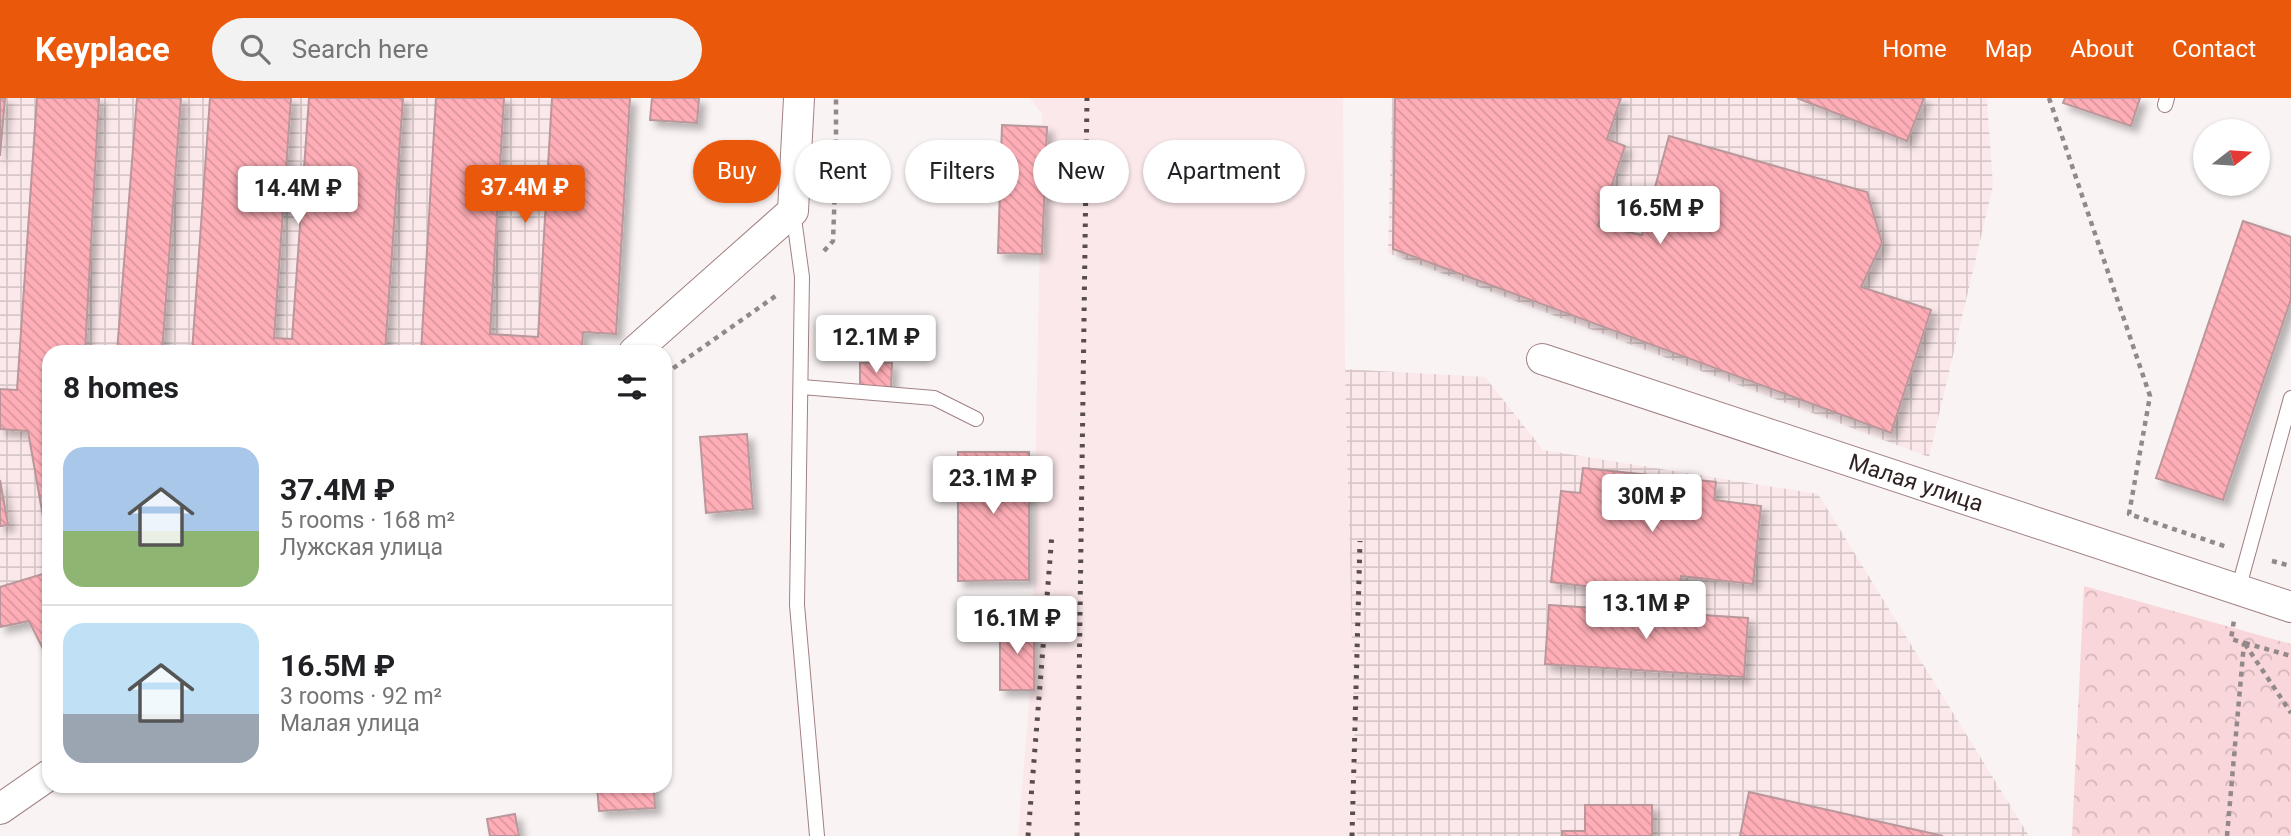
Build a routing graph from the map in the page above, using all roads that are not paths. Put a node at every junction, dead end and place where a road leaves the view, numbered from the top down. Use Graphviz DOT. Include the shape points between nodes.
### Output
graph roads {
  1 [pos="799,98"];
  2 [pos="793,211"];
  3 [pos="642,345"];
  4 [pos="1542,359"];
  5 [pos="802,387"];
  6 [pos="2291,398"];
  7 [pos="976,419"];
  8 [pos="2238,590"];
  9 [pos="2291,607"];
  10 [pos="42,780"];
  11 [pos="0,809"];
  12 [pos="817,836"];
  1 -- 2 [label="street"];
  2 -- 3 [label="street"];
  2 -- 5 [label="lane" via="802,277"];
  4 -- 8 [label="street, Малая улица"];
  5 -- 7 [label="lane" via="934,398"];
  5 -- 12 [label="lane" via="797,605"];
  6 -- 8 [label="lane"];
  8 -- 9 [label="street, Малая улица"];
  10 -- 11 [label="street"];
}
